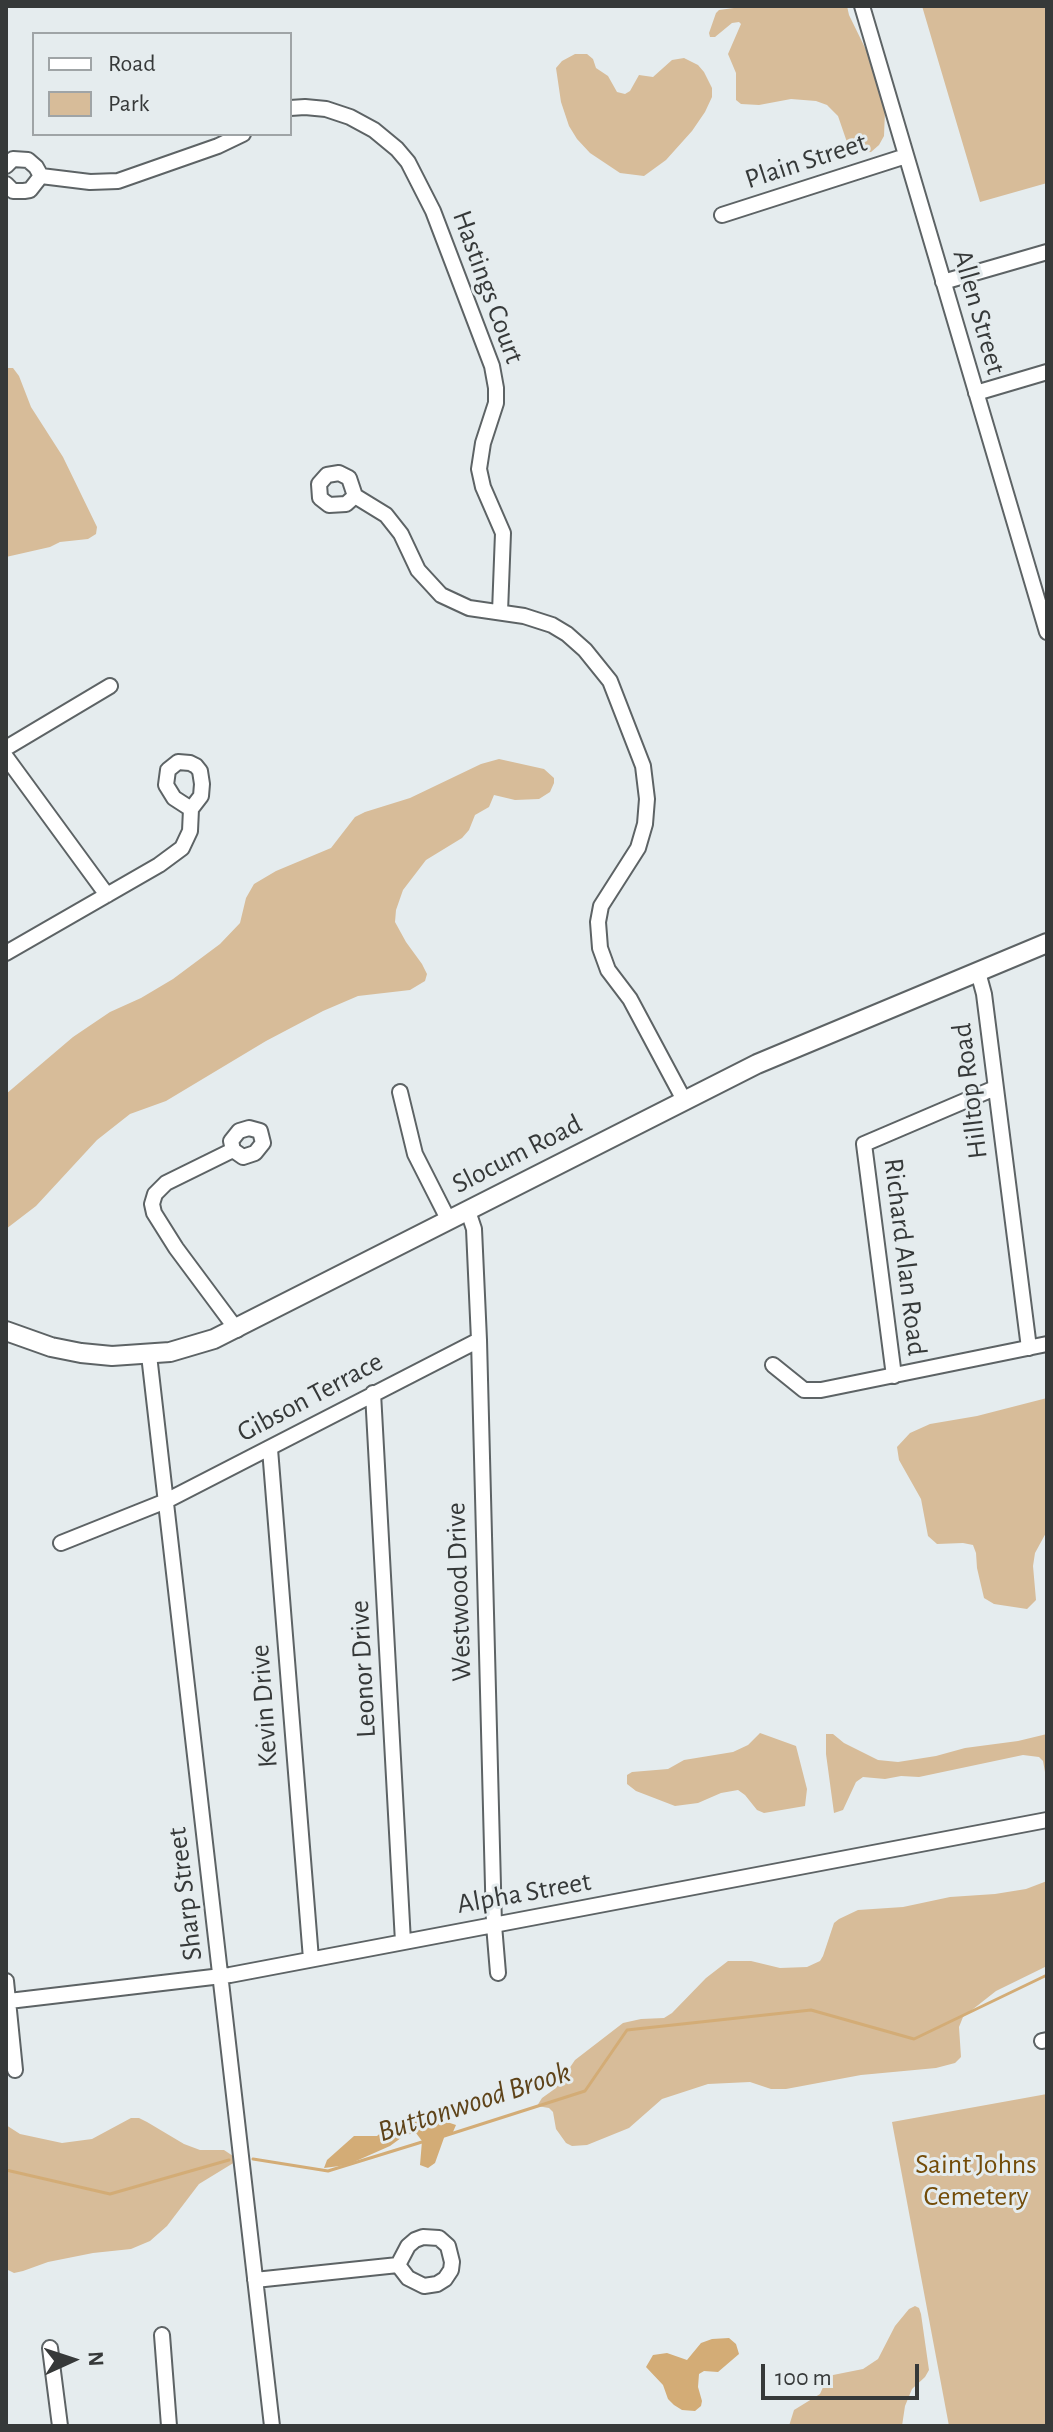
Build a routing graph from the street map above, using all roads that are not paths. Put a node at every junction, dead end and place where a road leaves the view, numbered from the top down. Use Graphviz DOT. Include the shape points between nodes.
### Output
graph roads {
  1 [pos="862,6"];
  2 [pos="292,108"];
  3 [pos="239,136"];
  4 [pos="906,156"];
  5 [pos="6,166"];
  6 [pos="41,176"];
  7 [pos="6,184"];
  8 [pos="722,215"];
  9 [pos="1047,252"];
  10 [pos="943,282"];
  11 [pos="1047,372"];
  12 [pos="976,393"];
  13 [pos="355,496"];
  14 [pos="500,612"];
  15 [pos="1047,632"];
  16 [pos="110,686"];
  17 [pos="6,748"];
  18 [pos="6,757"];
  19 [pos="191,809"];
  20 [pos="107,895"];
  21 [pos="1047,943"];
  22 [pos="6,953"];
  23 [pos="978,972"];
  24 [pos="995,1088"];
  25 [pos="400,1092"];
  26 [pos="684,1100"];
  27 [pos="233,1150"];
  28 [pos="468,1211"];
  29 [pos="449,1221"];
  30 [pos="237,1330"];
  31 [pos="6,1331"];
  32 [pos="479,1340"];
  33 [pos="1047,1344"];
  34 [pos="1029,1348"];
  35 [pos="149,1355"];
  36 [pos="773,1365"];
  37 [pos="894,1376"];
  38 [pos="373,1393"];
  39 [pos="270,1449"];
  40 [pos="166,1501"];
  41 [pos="61,1543"];
  42 [pos="1047,1820"];
  43 [pos="494,1925"];
  44 [pos="403,1942"];
  45 [pos="311,1959"];
  46 [pos="498,1973"];
  47 [pos="221,1976"];
  48 [pos="6,1981"];
  49 [pos="9,2001"];
  50 [pos="15,2070"];
  51 [pos="398,2265"];
  52 [pos="255,2280"];
  53 [pos="162,2335"];
  54 [pos="50,2348"];
  55 [pos="60,2426"];
  56 [pos="169,2426"];
  57 [pos="272,2426"];
  1 -- 4 [label="street, Allen Street"];
  2 -- 14 [label="street, Hastings Court" via="326,109 374,130 408,162 433,211 496,388 479,469 503,533"];
  3 -- 6 [label="street" via="118,181"];
  4 -- 8 [label="street, Plain Street"];
  4 -- 10 [label="street, Allen Street"];
  5 -- 6 [label="street" via="18,158 28,160"];
  6 -- 7 [label="street" via="30,190 13,191"];
  9 -- 10 [label="street"];
  10 -- 12 [label="street, Allen Street"];
  11 -- 12 [label="street"];
  12 -- 15 [label="street, Allen Street"];
  13 -- 14 [label="street" via="394,524 418,570 441,595 469,608"];
  14 -- 26 [label="street" via="544,622 567,634 600,666 620,703 646,780 646,818 635,855 601,906 600,948"];
  16 -- 17 [label="street"];
  18 -- 20 [label="street"];
  19 -- 20 [label="street" via="182,848"];
  20 -- 22 [label="street"];
  21 -- 23 [label="main road, Slocum Road"];
  23 -- 24 [label="street, Hilltop Road"];
  23 -- 26 [label="main road, Slocum Road" via="773,1056"];
  24 -- 34 [label="street, Hilltop Road"];
  24 -- 37 [label="street, Richard Alan Road" via="864,1144"];
  25 -- 29 [label="street" via="415,1154"];
  26 -- 28 [label="main road, Slocum Road"];
  27 -- 30 [label="street" via="166,1183 153,1197 154,1213 176,1248"];
  28 -- 29 [label="main road, Slocum Road"];
  28 -- 32 [label="street, Westwood Drive" via="474,1229"];
  29 -- 30 [label="main road, Slocum Road"];
  30 -- 35 [label="main road, Slocum Road" via="192,1347"];
  31 -- 35 [label="main road, Slocum Road" via="81,1353"];
  32 -- 38 [label="street, Gibson Terrace"];
  32 -- 43 [label="street, Westwood Drive"];
  33 -- 34 [label="street"];
  34 -- 37 [label="street"];
  35 -- 40 [label="street, Sharp Street"];
  36 -- 37 [label="street" via="804,1390"];
  38 -- 39 [label="street, Gibson Terrace"];
  38 -- 44 [label="street, Leonor Drive"];
  39 -- 40 [label="street, Gibson Terrace"];
  39 -- 45 [label="street, Kevin Drive"];
  40 -- 41 [label="street, Gibson Terrace"];
  40 -- 47 [label="street, Sharp Street"];
  42 -- 43 [label="street, Alpha Street"];
  43 -- 44 [label="street, Alpha Street"];
  43 -- 46 [label="street, Westwood Drive"];
  44 -- 45 [label="street, Alpha Street"];
  45 -- 47 [label="street, Alpha Street"];
  47 -- 49 [label="street, Alpha Street"];
  47 -- 52 [label="street, Sharp Street"];
  48 -- 49 [label="street"];
  49 -- 50 [label="street"];
  51 -- 52 [label="street"];
  52 -- 57 [label="street, Sharp Street"];
  53 -- 56 [label="street"];
  54 -- 55 [label="street"];
}
